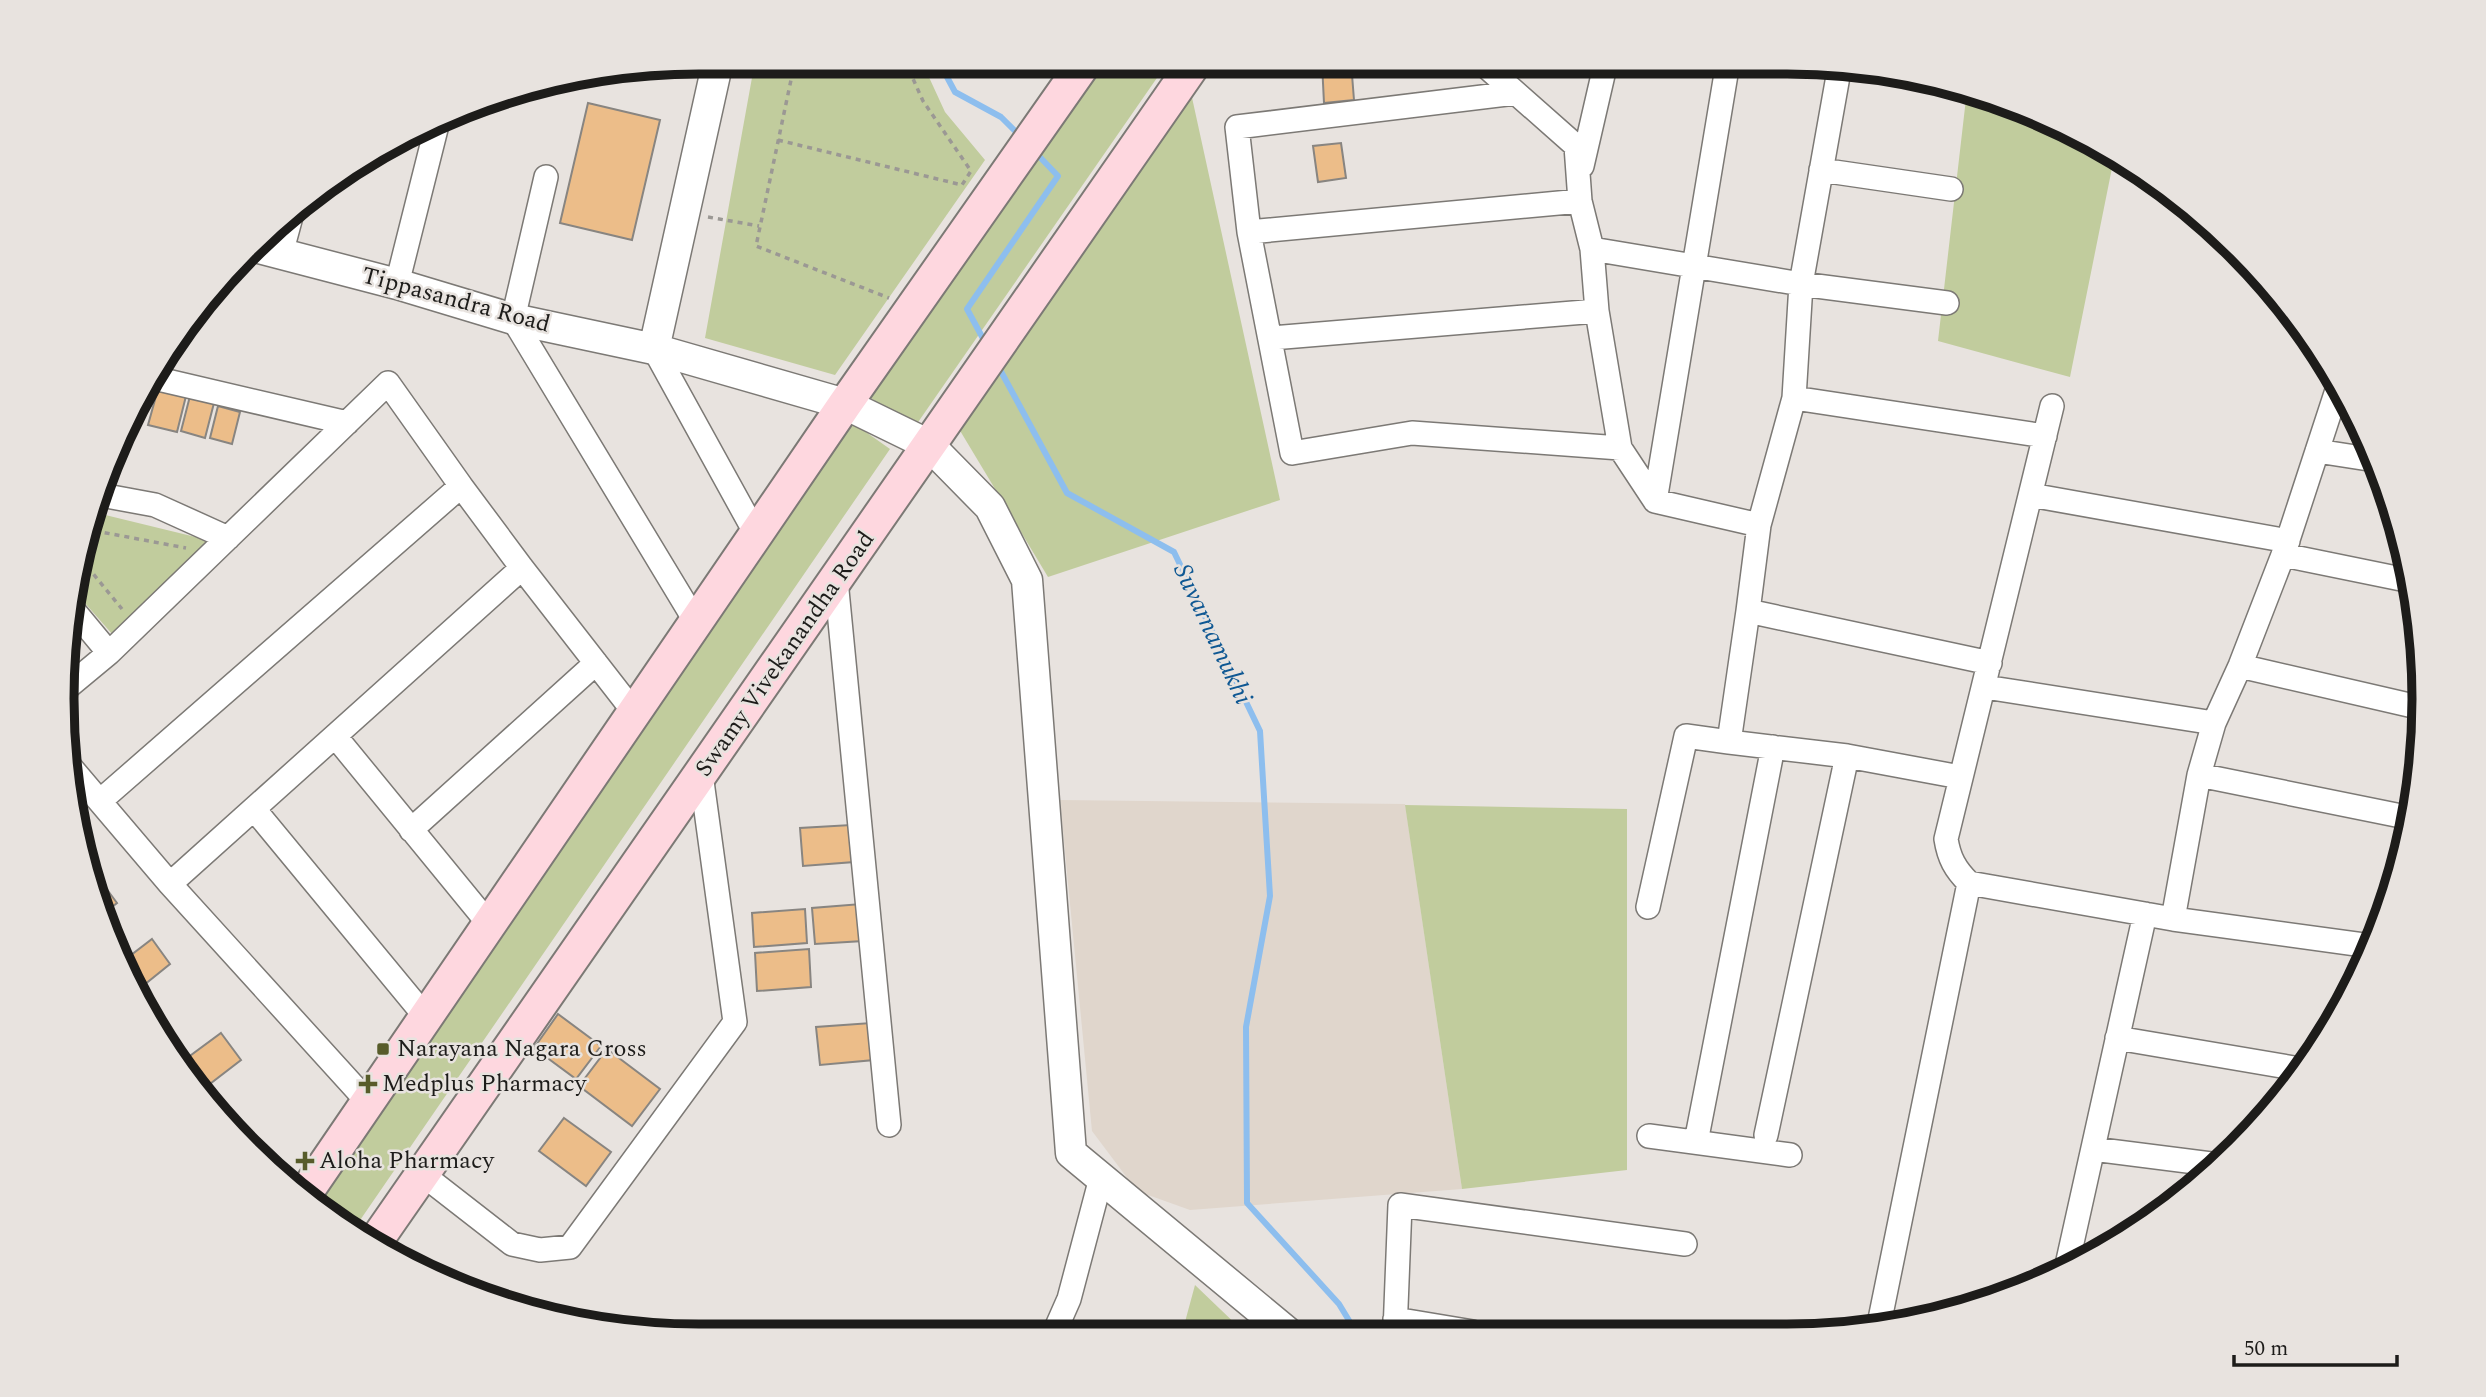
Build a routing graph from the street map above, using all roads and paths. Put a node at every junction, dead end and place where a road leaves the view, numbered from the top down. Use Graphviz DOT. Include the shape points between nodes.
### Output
graph roads {
  1 [pos="715,74"];
  2 [pos="792,74"];
  3 [pos="911,74"];
  4 [pos="1077,74"];
  5 [pos="1187,74"];
  6 [pos="1494,74"];
  7 [pos="1603,74"];
  8 [pos="1726,74"];
  9 [pos="1838,76"];
  10 [pos="1515,93"];
  11 [pos="435,132"];
  12 [pos="778,140"];
  13 [pos="1821,170"];
  14 [pos="971,171"];
  15 [pos="1580,172"];
  16 [pos="546,177"];
  17 [pos="962,185"];
  18 [pos="1951,189"];
  19 [pos="1580,201"];
  20 [pos="685,213"];
  21 [pos="760,226"];
  22 [pos="1249,232"];
  23 [pos="1591,249"];
  24 [pos="270,251"];
  25 [pos="1695,264"];
  26 [pos="397,284"];
  27 [pos="1801,284"];
  28 [pos="892,299"];
  29 [pos="1947,303"];
  30 [pos="1597,311"];
  31 [pos="513,319"];
  32 [pos="1272,338"];
  33 [pos="654,349"];
  34 [pos="161,380"];
  35 [pos="2335,397"];
  36 [pos="1794,398"];
  37 [pos="845,404"];
  38 [pos="2052,406"];
  39 [pos="346,422"];
  40 [pos="2045,436"];
  41 [pos="929,445"];
  42 [pos="1620,448"];
  43 [pos="2317,451"];
  44 [pos="2365,458"];
  45 [pos="461,486"];
  46 [pos="2031,495"];
  47 [pos="108,496"];
  48 [pos="1655,501"];
  49 [pos="1759,525"];
  50 [pos="97,531"];
  51 [pos="756,534"];
  52 [pos="228,538"];
  53 [pos="187,548"];
  54 [pos="2285,548"];
  55 [pos="88,568"];
  56 [pos="522,568"];
  57 [pos="2400,578"];
  58 [pos="836,580"];
  59 [pos="1748,611"];
  60 [pos="126,614"];
  61 [pos="79,617"];
  62 [pos="696,622"];
  63 [pos="109,653"];
  64 [pos="596,663"];
  65 [pos="1990,663"];
  66 [pos="2240,666"];
  67 [pos="74,682"];
  68 [pos="1985,687"];
  69 [pos="2412,706"];
  70 [pos="634,712"];
  71 [pos="2214,723"];
  72 [pos="335,736"];
  73 [pos="1729,742"];
  74 [pos="1773,747"];
  75 [pos="1847,756"];
  76 [pos="701,774"];
  77 [pos="2199,775"];
  78 [pos="79,776"];
  79 [pos="1960,777"];
  80 [pos="100,801"];
  81 [pos="254,809"];
  82 [pos="2401,816"];
  83 [pos="411,830"];
  84 [pos="1969,883"];
  85 [pos="170,884"];
  86 [pos="1648,907"];
  87 [pos="2145,914"];
  88 [pos="2173,919"];
  89 [pos="489,924"];
  90 [pos="2362,945"];
  91 [pos="425,1016"];
  92 [pos="2117,1038"];
  93 [pos="2291,1068"];
  94 [pos="367,1101"];
  95 [pos="888,1125"];
  96 [pos="1766,1135"];
  97 [pos="1648,1136"];
  98 [pos="1696,1142"];
  99 [pos="2093,1149"];
  100 [pos="1790,1155"];
  101 [pos="2205,1163"];
  102 [pos="422,1174"];
  103 [pos="1101,1178"];
  104 [pos="310,1187"];
  105 [pos="379,1236"];
  106 [pos="1685,1244"];
  107 [pos="2075,1253"];
  108 [pos="1881,1316"];
  109 [pos="1058,1324"];
  110 [pos="1277,1324"];
  111 [pos="1395,1324"];
  1 -- 20 [label="street"];
  2 -- 12 [label="path"];
  3 -- 14 [label="path" via="923,101"];
  4 -- 37 [label="main road"];
  5 -- 41 [label="main road, Swamy Vivekanandha Road"];
  6 -- 10 [label="street"];
  7 -- 15 [label="street"];
  8 -- 25 [label="street"];
  9 -- 13 [label="street"];
  10 -- 15 [label="street" via="1576,146"];
  10 -- 22 [label="street" via="1237,127"];
  11 -- 26 [label="street"];
  12 -- 17 [label="path"];
  12 -- 21 [label="path"];
  13 -- 18 [label="street"];
  13 -- 27 [label="street"];
  15 -- 19 [label="street"];
  16 -- 31 [label="street"];
  19 -- 22 [label="street"];
  19 -- 23 [label="street"];
  20 -- 21 [label="path"];
  20 -- 33 [label="street"];
  21 -- 28 [label="path" via="756,246"];
  22 -- 32 [label="street"];
  23 -- 25 [label="street"];
  23 -- 30 [label="street"];
  24 -- 26 [label="street, Tippasandra Road"];
  25 -- 27 [label="street"];
  25 -- 48 [label="street"];
  26 -- 31 [label="street, Tippasandra Road"];
  27 -- 29 [label="street"];
  27 -- 36 [label="street"];
  30 -- 32 [label="street"];
  30 -- 42 [label="street"];
  31 -- 33 [label="street, Tippasandra Road"];
  31 -- 62 [label="street"];
  32 -- 42 [label="street" via="1292,453 1412,433"];
  33 -- 37 [label="street, Tippasandra Road"];
  33 -- 51 [label="street"];
  34 -- 39 [label="street"];
  35 -- 43 [label="street"];
  36 -- 40 [label="street"];
  36 -- 49 [label="street"];
  37 -- 41 [label="street, Tippasandra Road"];
  37 -- 51 [label="main road"];
  38 -- 40 [label="street"];
  39 -- 45 [label="street" via="387,383"];
  39 -- 52 [label="street"];
  40 -- 46 [label="street"];
  41 -- 58 [label="main road, Swamy Vivekanandha Road"];
  41 -- 103 [label="street, Tippasandra Road" via="990,506 1027,580 1071,1153"];
  42 -- 48 [label="street"];
  43 -- 44 [label="street"];
  43 -- 54 [label="street"];
  45 -- 56 [label="street"];
  45 -- 80 [label="street"];
  46 -- 54 [label="street"];
  46 -- 65 [label="street"];
  47 -- 52 [label="street" via="155,505"];
  48 -- 49 [label="street"];
  49 -- 59 [label="street"];
  50 -- 53 [label="path"];
  51 -- 62 [label="main road"];
  52 -- 63 [label="street"];
  54 -- 57 [label="street"];
  54 -- 66 [label="street"];
  55 -- 60 [label="path"];
  56 -- 64 [label="street"];
  56 -- 72 [label="street"];
  58 -- 76 [label="main road, Swamy Vivekanandha Road"];
  58 -- 95 [label="street"];
  59 -- 65 [label="street"];
  59 -- 73 [label="street"];
  61 -- 63 [label="street"];
  62 -- 70 [label="main road"];
  63 -- 67 [label="street"];
  64 -- 70 [label="street"];
  64 -- 83 [label="street"];
  65 -- 68 [label="street"];
  66 -- 69 [label="street"];
  66 -- 71 [label="street"];
  68 -- 71 [label="street"];
  68 -- 79 [label="street"];
  70 -- 89 [label="main road"];
  71 -- 77 [label="street"];
  72 -- 81 [label="street"];
  72 -- 83 [label="street"];
  73 -- 74 [label="street"];
  73 -- 86 [label="street" via="1686,736"];
  74 -- 75 [label="street"];
  74 -- 98 [label="street"];
  75 -- 79 [label="street"];
  75 -- 96 [label="street"];
  76 -- 102 [label="main road, Swamy Vivekanandha Road"];
  76 -- 102 [label="street" via="735,1022 570,1247 540,1250 512,1244"];
  77 -- 82 [label="street"];
  77 -- 88 [label="street"];
  78 -- 80 [label="street"];
  79 -- 84 [label="street" via="1947,839 1949,857"];
  80 -- 85 [label="street"];
  81 -- 85 [label="street"];
  81 -- 91 [label="street"];
  83 -- 89 [label="street"];
  84 -- 87 [label="street"];
  84 -- 108 [label="street"];
  85 -- 94 [label="street"];
  87 -- 88 [label="street"];
  87 -- 92 [label="street"];
  88 -- 90 [label="street"];
  89 -- 91 [label="main road"];
  91 -- 94 [label="main road"];
  92 -- 93 [label="street"];
  92 -- 99 [label="street"];
  94 -- 104 [label="main road"];
  97 -- 98 [label="street"];
  98 -- 100 [label="street"];
  99 -- 101 [label="street"];
  99 -- 107 [label="street"];
  102 -- 105 [label="main road, Swamy Vivekanandha Road"];
  103 -- 109 [label="street" via="1069,1299"];
  103 -- 110 [label="street, Tippasandra Road"];
  106 -- 111 [label="street" via="1400,1206"];
}
